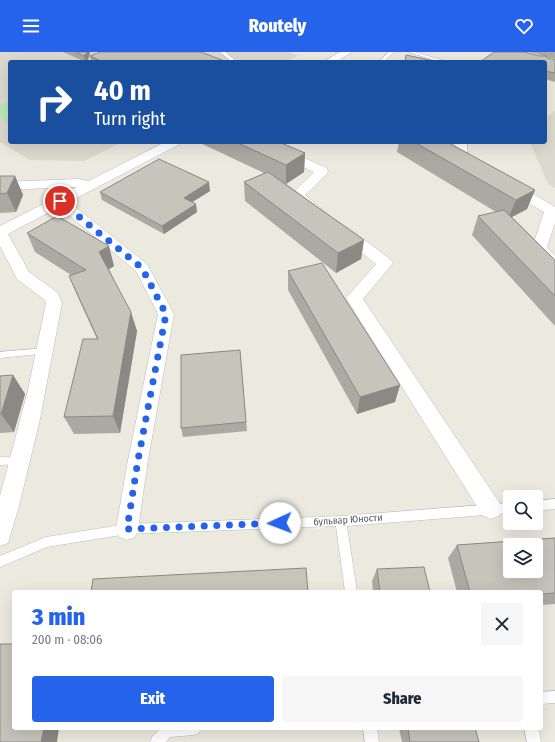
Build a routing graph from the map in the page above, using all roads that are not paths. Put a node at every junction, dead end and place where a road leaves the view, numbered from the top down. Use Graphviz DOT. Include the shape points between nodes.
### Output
graph roads {
  1 [pos="99,52"];
  2 [pos="222,52"];
  3 [pos="347,52"];
  4 [pos="392,52"];
  5 [pos="410,52"];
  6 [pos="91,60"];
  7 [pos="232,60"];
  8 [pos="332,60"];
  9 [pos="382,60"];
  10 [pos="439,60"];
  11 [pos="170,144"];
  12 [pos="262,144"];
  13 [pos="460,144"];
  14 [pos="486,172"];
  15 [pos="500,180"];
  16 [pos="91,185"];
  17 [pos="0,186"];
  18 [pos="60,201"];
  19 [pos="0,232"];
  20 [pos="555,265"];
  21 [pos="46,351"];
  22 [pos="0,355"];
  23 [pos="21,460"];
  24 [pos="0,461"];
  25 [pos="555,504"];
  26 [pos="543,505"];
  27 [pos="503,508"];
  28 [pos="491,509"];
  29 [pos="341,521"];
  30 [pos="127,529"];
  31 [pos="0,535"];
  32 [pos="0,562"];
  33 [pos="351,590"];
  34 [pos="555,697"];
  35 [pos="543,698"];
  36 [pos="176,730"];
  37 [pos="370,730"];
  38 [pos="531,730"];
  39 [pos="157,742"];
  40 [pos="372,742"];
  41 [pos="534,742"];
  1 -- 6 [label="lane"];
  2 -- 7 [label="lane"];
  3 -- 8 [label="street"];
  4 -- 9 [label="lane"];
  5 -- 10 [label="lane"];
  11 -- 16 [label="street"];
  12 -- 28 [label="street" via="322,171 297,196 385,263 354,298"];
  13 -- 14 [label="street" via="461,157"];
  15 -- 20 [label="street" via="552,211 539,248"];
  16 -- 17 [label="street" via="78,183"];
  16 -- 18 [label="street"];
  18 -- 19 [label="street"];
  18 -- 30 [label="street" via="142,268 166,314"];
  19 -- 21 [label="street" via="23,276 52,297 54,303"];
  21 -- 22 [label="lane"];
  21 -- 23 [label="street"];
  23 -- 24 [label="lane"];
  23 -- 31 [label="street"];
  25 -- 26 [label="lane"];
  27 -- 28 [label="lane, бульвар Юности"];
  28 -- 29 [label="lane, бульвар Юности"];
  29 -- 30 [label="lane, бульвар Юности"];
  29 -- 33 [label="lane"];
  30 -- 32 [label="lane, бульвар Юности" via="46,542"];
  34 -- 35 [label="lane"];
  36 -- 39 [label="lane" via="167,731"];
  37 -- 40 [label="lane"];
  38 -- 41 [label="lane"];
}
